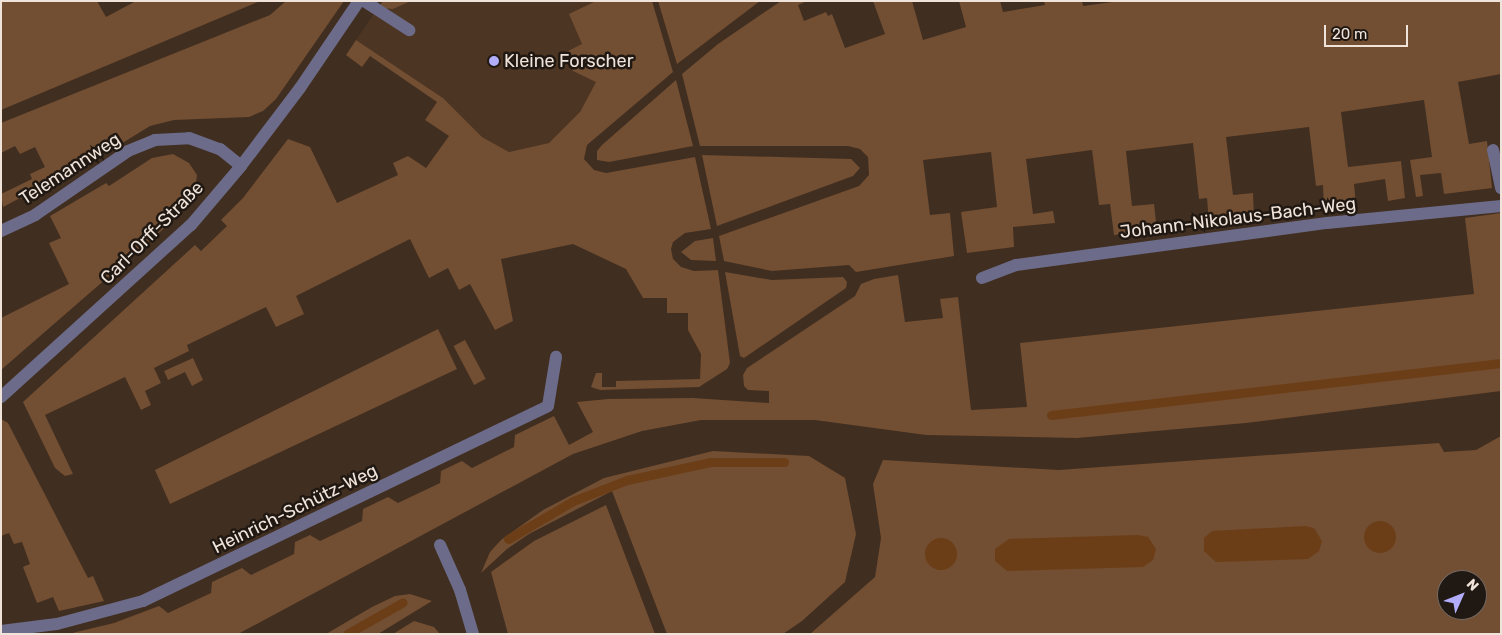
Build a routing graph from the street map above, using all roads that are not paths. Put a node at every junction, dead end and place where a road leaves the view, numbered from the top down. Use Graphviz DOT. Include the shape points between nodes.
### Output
graph roads {
  1 [pos="359,1"];
  2 [pos="364,1"];
  3 [pos="409,30"];
  4 [pos="1493,150"];
  5 [pos="241,166"];
  6 [pos="1501,188"];
  7 [pos="1501,206"];
  8 [pos="1,231"];
  9 [pos="982,278"];
  10 [pos="556,357"];
  11 [pos="1,397"];
  12 [pos="440,545"];
  13 [pos="1,631"];
  14 [pos="473,634"];
  1 -- 5 [label="street, Carl-Orff-Straße"];
  2 -- 3 [label="street"];
  4 -- 6 [label="street"];
  5 -- 8 [label="street, Telemannweg" via="220,149 189,138 155,140 128,151 35,215"];
  5 -- 11 [label="street, Carl-Orff-Straße" via="191,225"];
  7 -- 9 [label="street, Johann-Nikolaus-Bach-Weg" via="1327,223 1016,265"];
  10 -- 13 [label="street, Heinrich-Schütz-Weg" via="548,406 142,601 57,624"];
  12 -- 14 [label="street" via="460,590"];
}
